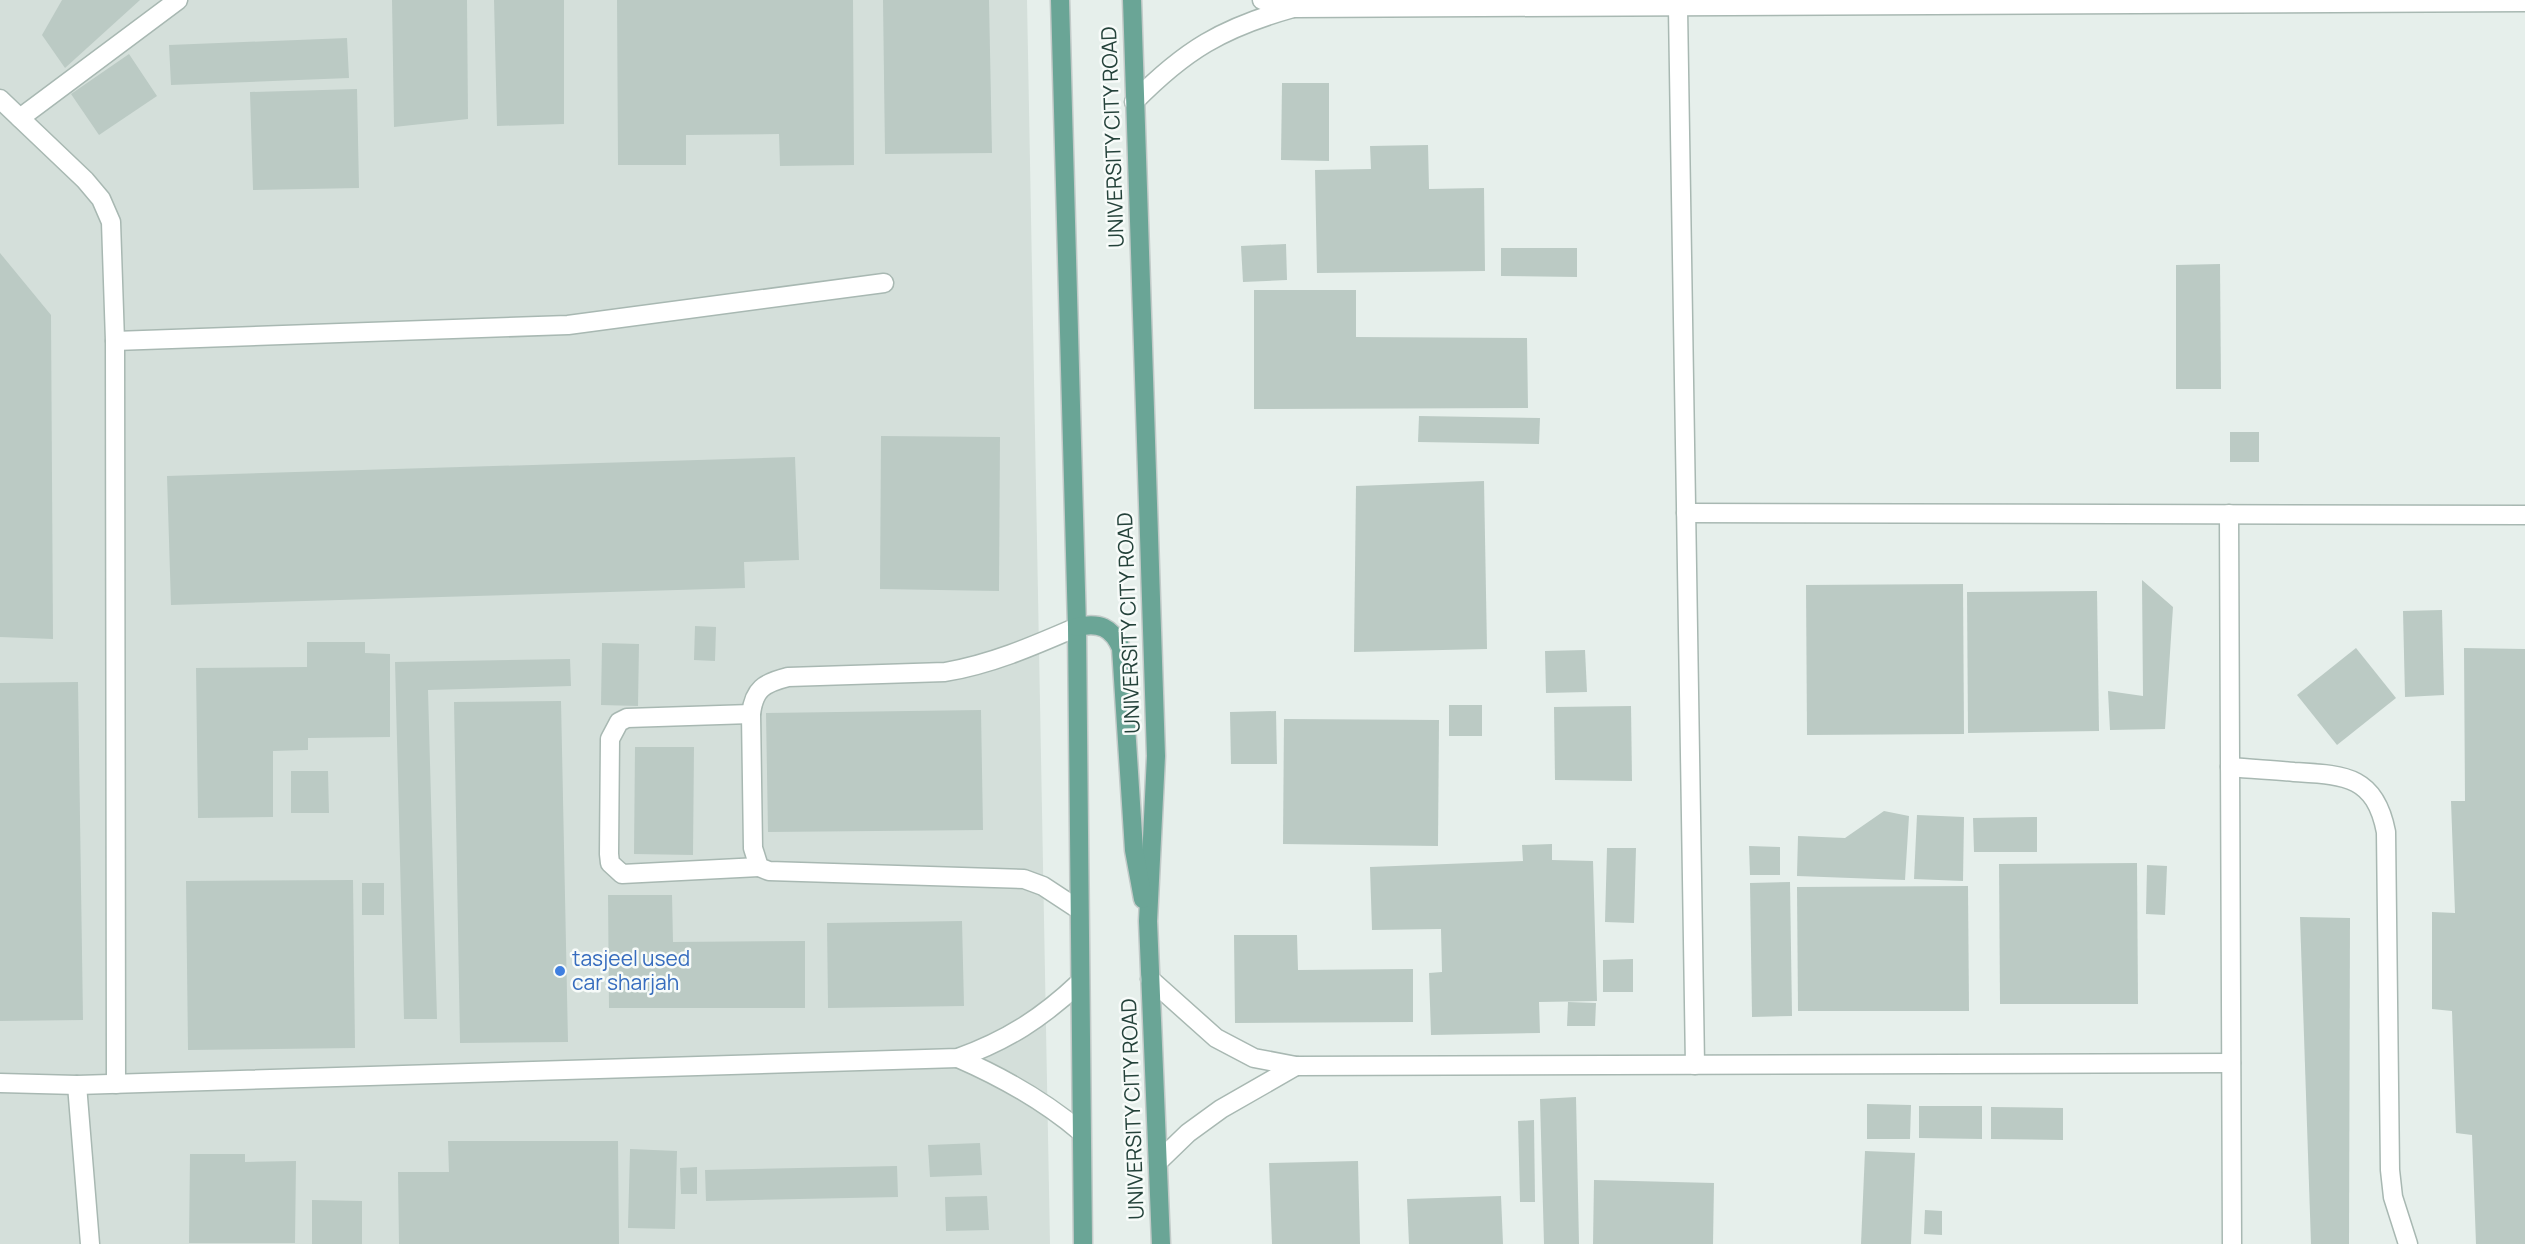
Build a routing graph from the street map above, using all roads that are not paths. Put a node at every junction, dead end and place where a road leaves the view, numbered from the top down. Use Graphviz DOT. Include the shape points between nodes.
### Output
graph roads {
  1 [pos="178,0"];
  2 [pos="1060,0"];
  3 [pos="1132,0"];
  4 [pos="1262,0"];
  5 [pos="2525,2"];
  6 [pos="1295,8"];
  7 [pos="1678,8"];
  8 [pos="0,99"];
  9 [pos="1134,102"];
  10 [pos="20,118"];
  11 [pos="884,283"];
  12 [pos="115,341"];
  13 [pos="1686,513"];
  14 [pos="2229,514"];
  15 [pos="2525,515"];
  16 [pos="1077,627"];
  17 [pos="751,714"];
  18 [pos="2230,767"];
  19 [pos="759,867"];
  20 [pos="1078,909"];
  21 [pos="1148,921"];
  22 [pos="1150,979"];
  23 [pos="1079,983"];
  24 [pos="958,1058"];
  25 [pos="2231,1064"];
  26 [pos="1695,1065"];
  27 [pos="1296,1066"];
  28 [pos="0,1083"];
  29 [pos="116,1084"];
  30 [pos="77,1085"];
  31 [pos="1081,1132"];
  32 [pos="1158,1162"];
  33 [pos="90,1244"];
  34 [pos="1083,1244"];
  35 [pos="1161,1244"];
  36 [pos="2232,1244"];
  37 [pos="2408,1244"];
  1 -- 10 [label="street"];
  2 -- 16 [label="main road"];
  3 -- 9 [label="main road, UNIVERSITY CITY ROAD"];
  4 -- 6 [label="street"];
  5 -- 7 [label="street"];
  6 -- 7 [label="street"];
  6 -- 9 [label="street" via="1249,21 1206,41 1167,68"];
  7 -- 13 [label="street"];
  8 -- 10 [label="street"];
  9 -- 21 [label="main road, UNIVERSITY CITY ROAD" via="1156,756"];
  10 -- 12 [label="street" via="85,180 101,199 111,222"];
  11 -- 12 [label="street" via="568,325"];
  12 -- 29 [label="street"];
  13 -- 14 [label="street"];
  13 -- 26 [label="street"];
  14 -- 15 [label="street"];
  14 -- 18 [label="street"];
  16 -- 17 [label="street" via="1010,656 945,672 788,677 771,681 752,700"];
  16 -- 20 [label="main road"];
  16 -- 21 [label="main road" via="1104,626 1115,635 1120,648 1134,850"];
  17 -- 19 [label="street" via="753,848"];
  17 -- 19 [label="street" via="627,718 619,722 610,739 609,854 610,862 622,874"];
  18 -- 25 [label="street"];
  18 -- 37 [label="street" via="2330,773 2351,778 2370,791 2382,810 2386,832 2390,1170 2393,1197"];
  19 -- 20 [label="street" via="769,871 1024,879 1043,886"];
  20 -- 23 [label="main road"];
  21 -- 22 [label="main road, UNIVERSITY CITY ROAD"];
  22 -- 27 [label="street" via="1216,1038 1254,1058"];
  22 -- 32 [label="main road, UNIVERSITY CITY ROAD"];
  23 -- 24 [label="street" via="1024,1029"];
  23 -- 31 [label="main road"];
  24 -- 29 [label="street"];
  24 -- 31 [label="street" via="1024,1090"];
  25 -- 26 [label="street"];
  25 -- 36 [label="street"];
  26 -- 27 [label="street"];
  27 -- 32 [label="street" via="1221,1108"];
  28 -- 30 [label="street"];
  29 -- 30 [label="street"];
  30 -- 33 [label="street"];
  31 -- 34 [label="main road"];
  32 -- 35 [label="main road, UNIVERSITY CITY ROAD"];
}
